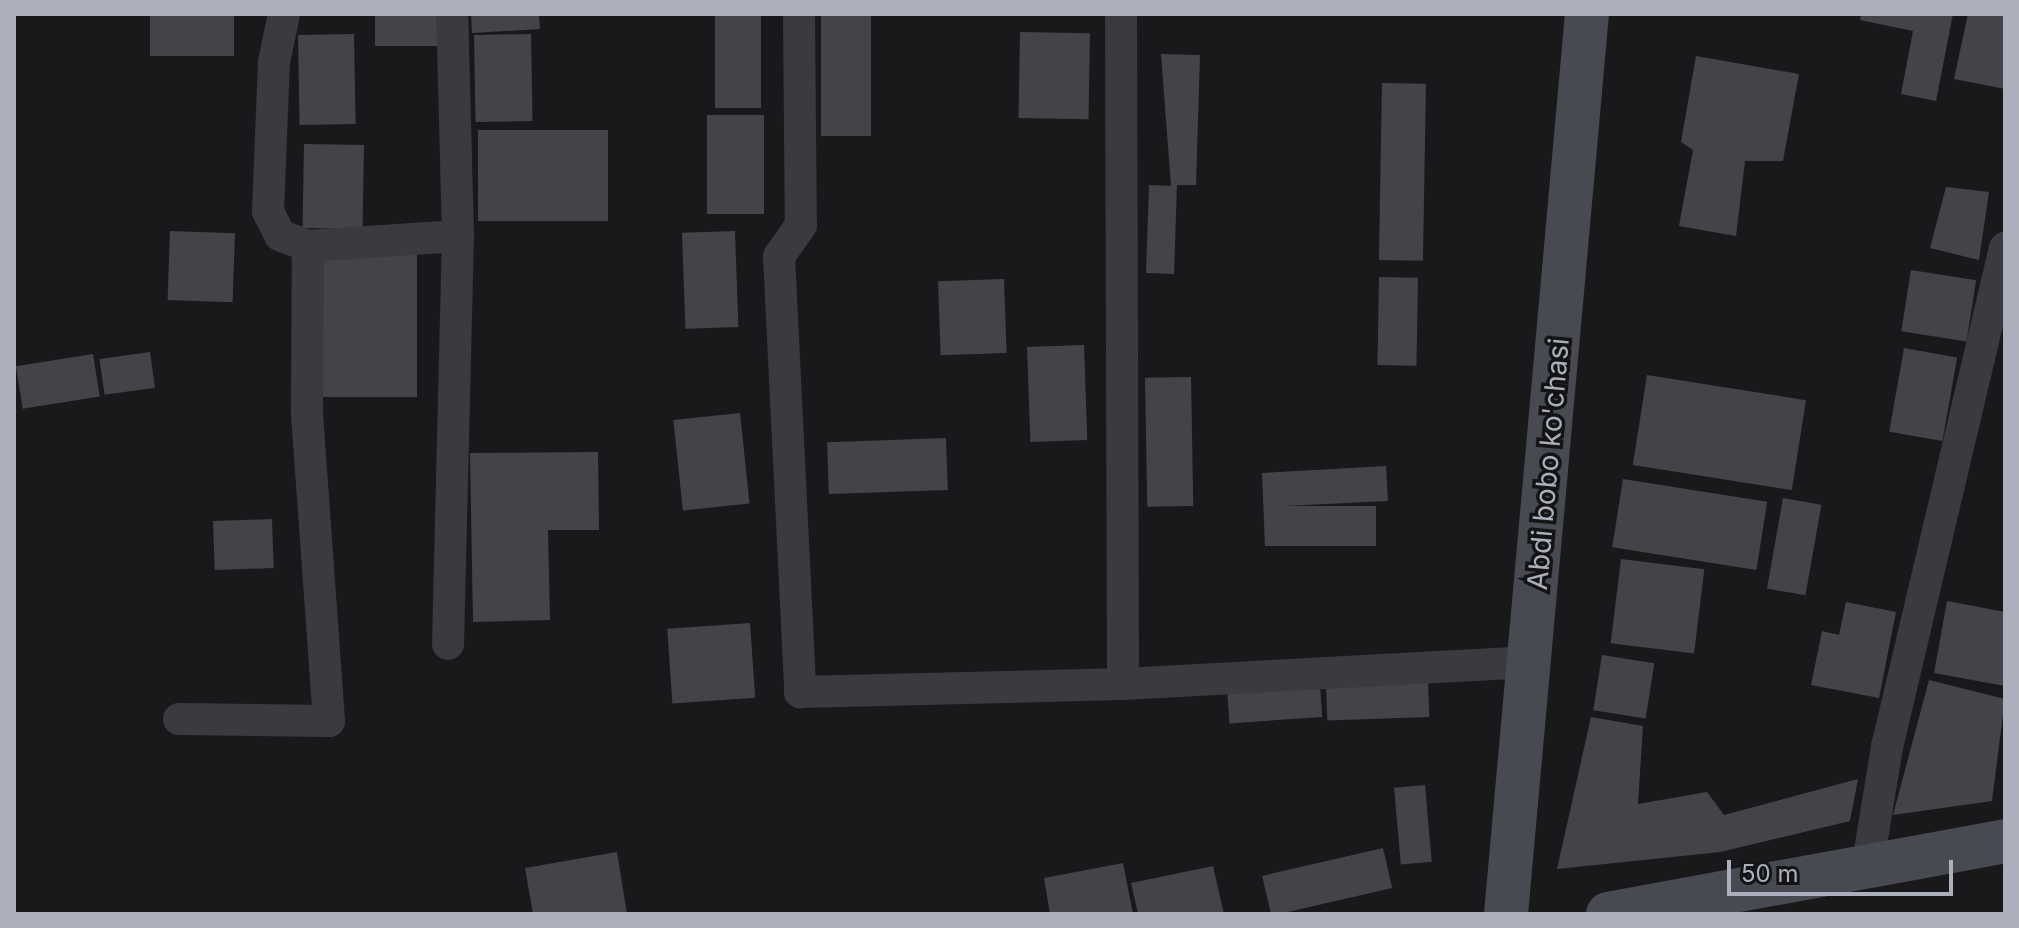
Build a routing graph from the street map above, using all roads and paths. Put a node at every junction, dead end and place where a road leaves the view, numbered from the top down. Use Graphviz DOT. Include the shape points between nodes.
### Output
graph roads {
  1 [pos="284,14"];
  2 [pos="452,14"];
  3 [pos="799,14"];
  4 [pos="1121,14"];
  5 [pos="1587,14"];
  6 [pos="458,236"];
  7 [pos="308,246"];
  8 [pos="2005,248"];
  9 [pos="448,644"];
  10 [pos="1531,662"];
  11 [pos="1123,684"];
  12 [pos="179,719"];
  13 [pos="2005,841"];
  14 [pos="1868,863"];
  15 [pos="1506,914"];
  16 [pos="1608,914"];
  1 -- 7 [label="street" via="274,62 268,211 280,235"];
  2 -- 6 [label="street"];
  3 -- 11 [label="street" via="801,225 779,256 800,692"];
  4 -- 11 [label="street"];
  5 -- 10 [label="main road, Abdi bobo ko'chasi"];
  6 -- 7 [label="street"];
  6 -- 9 [label="street"];
  7 -- 12 [label="street" via="307,411 329,721"];
  8 -- 14 [label="street" via="1903,677"];
  10 -- 11 [label="street"];
  10 -- 15 [label="main road, Abdi bobo ko'chasi"];
  13 -- 14 [label="main road"];
  14 -- 16 [label="main road"];
}
